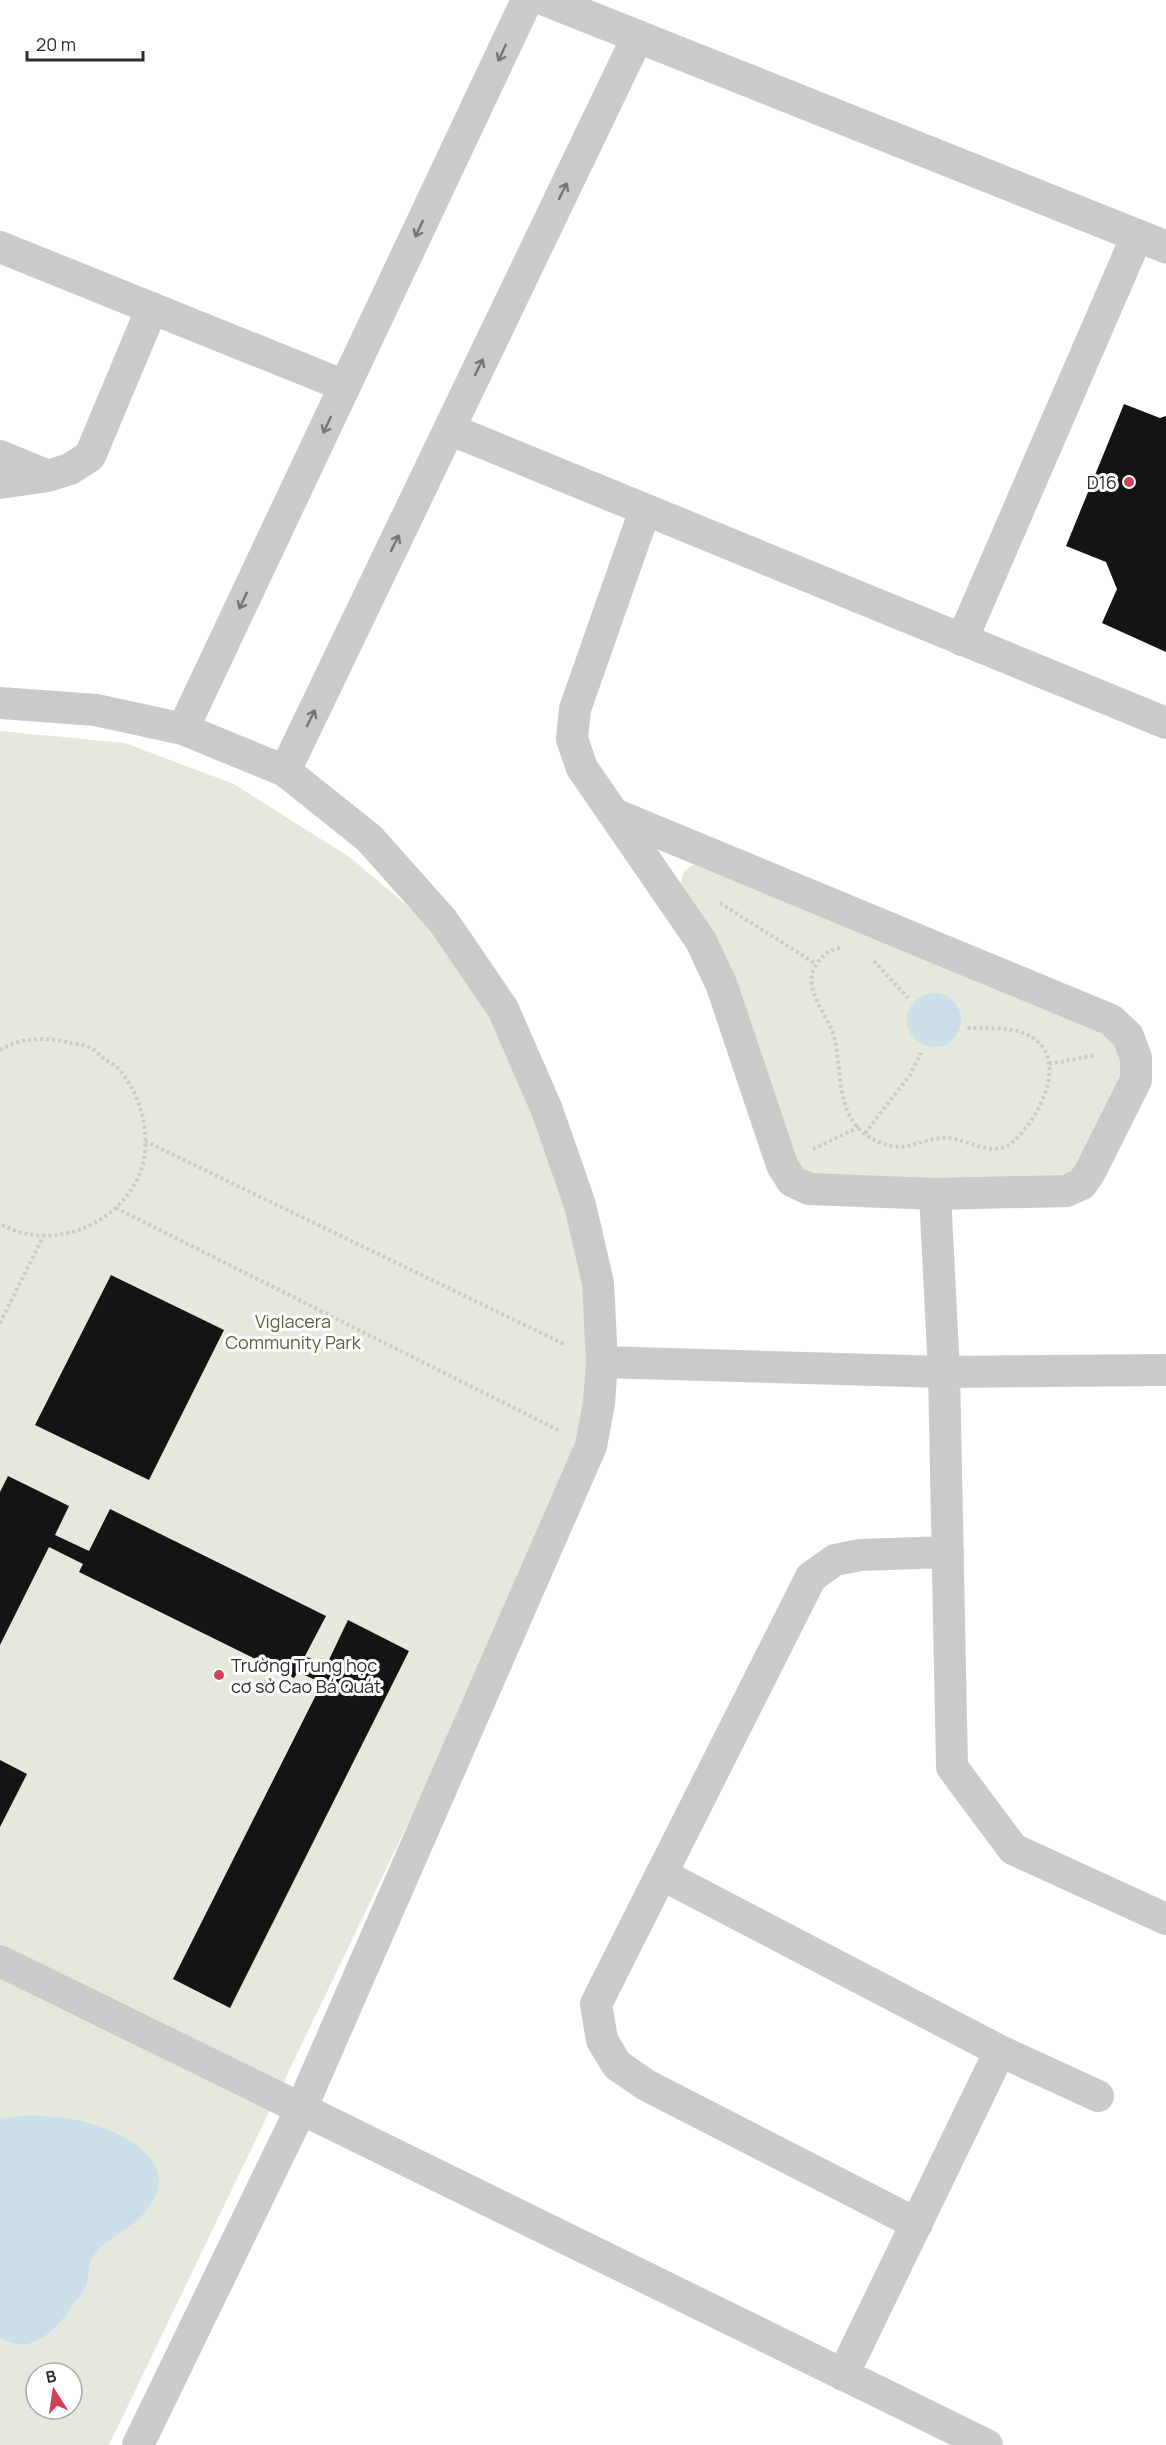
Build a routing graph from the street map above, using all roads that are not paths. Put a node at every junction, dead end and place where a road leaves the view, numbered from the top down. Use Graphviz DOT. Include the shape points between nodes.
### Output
graph roads {
  1 [pos="527,0"];
  2 [pos="546,0"];
  3 [pos="638,36"];
  4 [pos="1152,242"];
  5 [pos="0,247"];
  6 [pos="152,308"];
  7 [pos="345,386"];
  8 [pos="449,429"];
  9 [pos="0,456"];
  10 [pos="48,476"];
  11 [pos="0,483"];
  12 [pos="645,510"];
  13 [pos="962,640"];
  14 [pos="0,703"];
  15 [pos="1166,723"];
  16 [pos="183,729"];
  17 [pos="285,771"];
  18 [pos="614,814"];
  19 [pos="935,1194"];
  20 [pos="602,1362"];
  21 [pos="1166,1370"];
  22 [pos="944,1372"];
  23 [pos="948,1552"];
  24 [pos="662,1874"];
  25 [pos="1166,1919"];
  26 [pos="0,1961"];
  27 [pos="1000,2051"];
  28 [pos="1098,2097"];
  29 [pos="301,2109"];
  30 [pos="917,2224"];
  31 [pos="843,2375"];
  32 [pos="138,2445"];
  33 [pos="987,2445"];
  1 -- 7 [label="street, one-way"];
  2 -- 3 [label="street"];
  3 -- 4 [label="street"];
  8 -- 3 [label="street, one-way"];
  4 -- 13 [label="street"];
  5 -- 6 [label="street"];
  6 -- 7 [label="street"];
  6 -- 10 [label="street" via="90,456 70,469"];
  7 -- 16 [label="street, one-way"];
  8 -- 12 [label="street"];
  17 -- 8 [label="street, one-way"];
  9 -- 10 [label="street"];
  10 -- 11 [label="street"];
  12 -- 13 [label="street"];
  12 -- 18 [label="street" via="575,709 572,739 582,768"];
  13 -- 15 [label="street"];
  14 -- 16 [label="street" via="96,710"];
  16 -- 17 [label="street"];
  17 -- 20 [label="street" via="369,838 442,921 503,1009 548,1110 580,1205 598,1283"];
  18 -- 19 [label="street" via="701,941 722,986 782,1165 792,1181 809,1189"];
  18 -- 19 [label="street" via="1112,1020 1128,1036 1136,1058 1136,1080 1082,1184 1066,1191"];
  19 -- 22 [label="street"];
  20 -- 22 [label="street"];
  20 -- 29 [label="street" via="591,1446"];
  21 -- 22 [label="street"];
  22 -- 23 [label="street"];
  23 -- 24 [label="street" via="860,1555 835,1560 811,1577"];
  23 -- 25 [label="street" via="952,1767 1013,1849"];
  24 -- 27 [label="street"];
  24 -- 30 [label="street" via="596,2004 602,2040 617,2065 646,2085"];
  26 -- 29 [label="street"];
  27 -- 28 [label="street"];
  27 -- 30 [label="street"];
  29 -- 31 [label="street"];
  29 -- 32 [label="street"];
  30 -- 31 [label="street"];
  31 -- 33 [label="street"];
}
